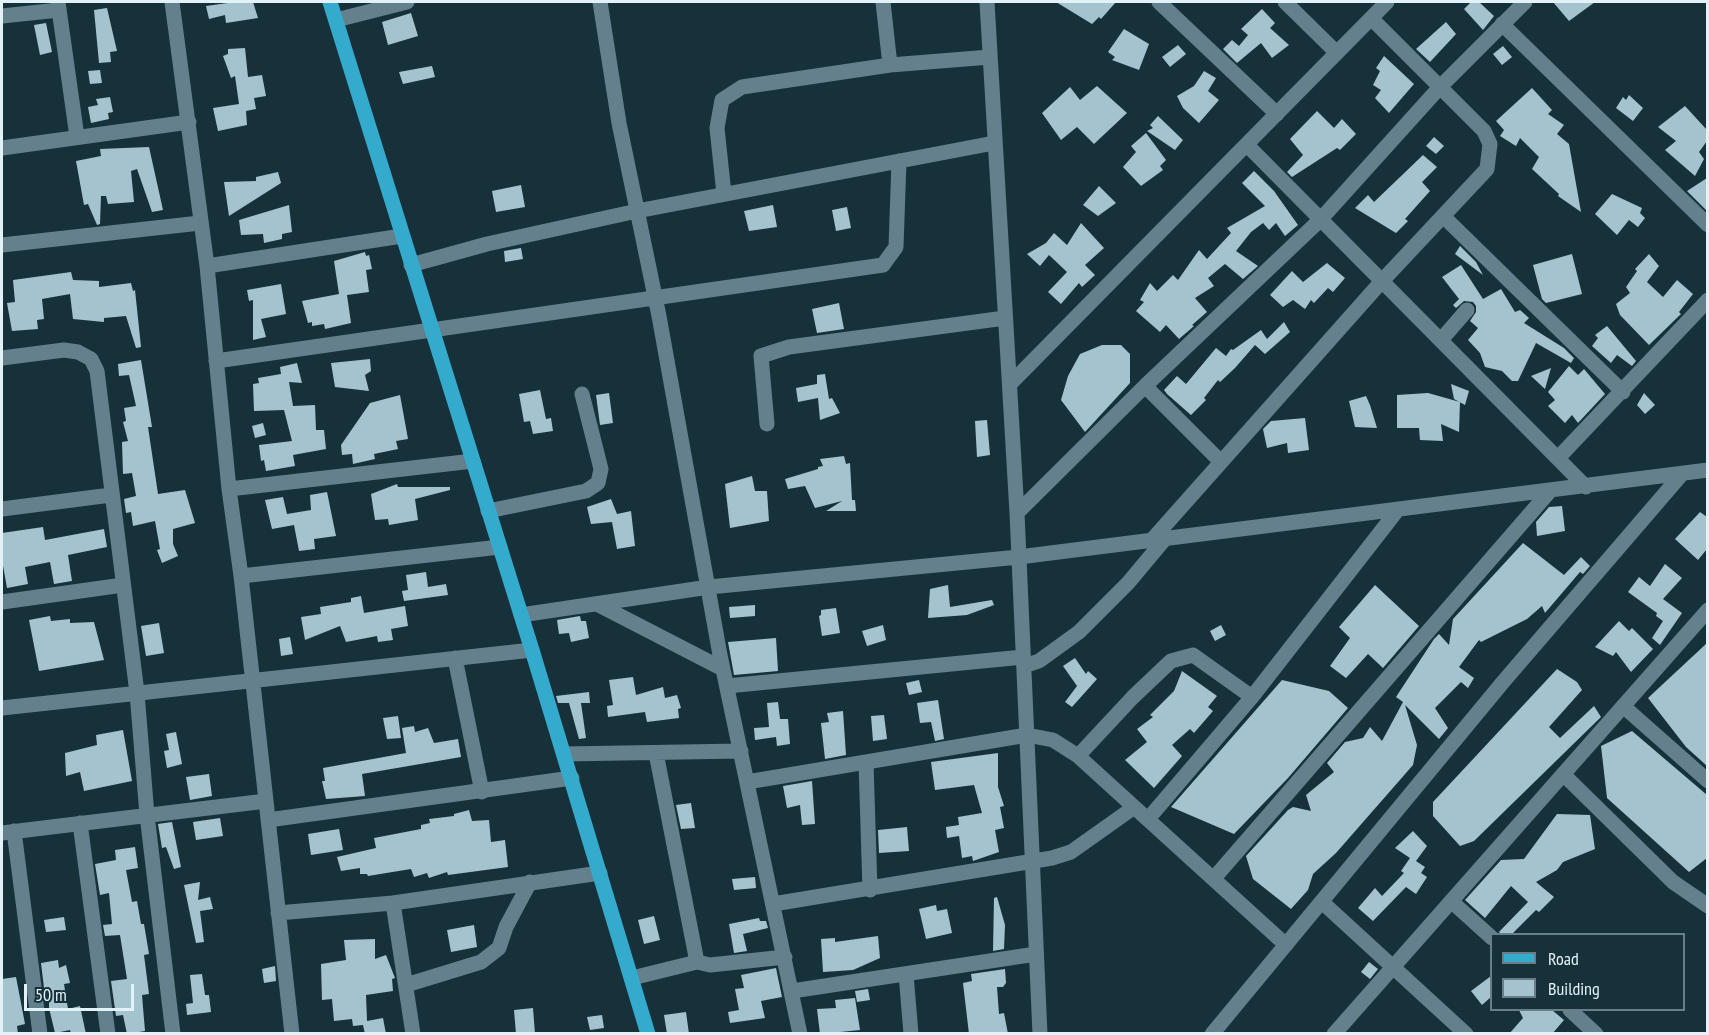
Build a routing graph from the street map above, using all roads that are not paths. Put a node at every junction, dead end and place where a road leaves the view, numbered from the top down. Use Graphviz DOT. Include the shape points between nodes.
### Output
graph roads {
  1 [pos="172,2"];
  2 [pos="330,2"];
  3 [pos="407,2"];
  4 [pos="600,2"];
  5 [pos="883,2"];
  6 [pos="987,2"];
  7 [pos="1160,2"];
  8 [pos="1285,2"];
  9 [pos="1387,2"];
  10 [pos="1525,2"];
  11 [pos="58,6"];
  12 [pos="2,16"];
  13 [pos="1371,18"];
  14 [pos="336,20"];
  15 [pos="1502,24"];
  16 [pos="1337,52"];
  17 [pos="990,57"];
  18 [pos="890,65"];
  19 [pos="1440,87"];
  20 [pos="1277,114"];
  21 [pos="189,122"];
  22 [pos="77,137"];
  23 [pos="994,143"];
  24 [pos="1247,145"];
  25 [pos="2,148"];
  26 [pos="899,160"];
  27 [pos="724,194"];
  28 [pos="637,212"];
  29 [pos="1443,216"];
  30 [pos="1320,220"];
  31 [pos="200,223"];
  32 [pos="1707,225"];
  33 [pos="402,236"];
  34 [pos="2,245"];
  35 [pos="411,265"];
  36 [pos="207,266"];
  37 [pos="1382,281"];
  38 [pos="654,296"];
  39 [pos="1707,300"];
  40 [pos="1467,310"];
  41 [pos="1005,318"];
  42 [pos="430,330"];
  43 [pos="1441,340"];
  44 [pos="2,358"];
  45 [pos="216,360"];
  46 [pos="1010,384"];
  47 [pos="1145,386"];
  48 [pos="1623,392"];
  49 [pos="582,394"];
  50 [pos="767,424"];
  51 [pos="1558,458"];
  52 [pos="473,461"];
  53 [pos="1221,462"];
  54 [pos="1707,470"];
  55 [pos="1682,475"];
  56 [pos="1586,488"];
  57 [pos="229,489"];
  58 [pos="1549,492"];
  59 [pos="111,495"];
  60 [pos="2,509"];
  61 [pos="488,511"];
  62 [pos="1396,512"];
  63 [pos="1017,513"];
  64 [pos="1158,541"];
  65 [pos="500,546"];
  66 [pos="1019,557"];
  67 [pos="241,576"];
  68 [pos="123,585"];
  69 [pos="709,588"];
  70 [pos="2,602"];
  71 [pos="597,604"];
  72 [pos="1707,610"];
  73 [pos="521,615"];
  74 [pos="532,650"];
  75 [pos="455,658"];
  76 [pos="1024,661"];
  77 [pos="723,669"];
  78 [pos="252,680"];
  79 [pos="727,686"];
  80 [pos="137,693"];
  81 [pos="1252,697"];
  82 [pos="1623,706"];
  83 [pos="2,708"];
  84 [pos="1027,735"];
  85 [pos="741,751"];
  86 [pos="656,753"];
  87 [pos="564,754"];
  88 [pos="1078,756"];
  89 [pos="866,762"];
  90 [pos="1563,774"];
  91 [pos="572,778"];
  92 [pos="1707,781"];
  93 [pos="747,782"];
  94 [pos="482,792"];
  95 [pos="266,801"];
  96 [pos="1133,808"];
  97 [pos="147,815"];
  98 [pos="1148,819"];
  99 [pos="268,820"];
  100 [pos="80,823"];
  101 [pos="8,832"];
  102 [pos="1031,861"];
  103 [pos="600,873"];
  104 [pos="1215,877"];
  105 [pos="530,882"];
  106 [pos="870,890"];
  107 [pos="1451,901"];
  108 [pos="1322,902"];
  109 [pos="393,903"];
  110 [pos="773,904"];
  111 [pos="1707,906"];
  112 [pos="278,914"];
  113 [pos="1490,937"];
  114 [pos="1286,945"];
  115 [pos="1036,954"];
  116 [pos="785,957"];
  117 [pos="698,962"];
  118 [pos="1392,968"];
  119 [pos="906,974"];
  120 [pos="632,978"];
  121 [pos="406,985"];
  122 [pos="792,991"];
  123 [pos="1571,1011"];
  124 [pos="40,1034"];
  125 [pos="108,1034"];
  126 [pos="173,1034"];
  127 [pos="292,1034"];
  128 [pos="413,1034"];
  129 [pos="648,1034"];
  130 [pos="800,1034"];
  131 [pos="911,1034"];
  132 [pos="1040,1034"];
  133 [pos="1212,1034"];
  134 [pos="1334,1034"];
  135 [pos="1466,1034"];
  136 [pos="1596,1034"];
  1 -- 21 [label="street"];
  2 -- 14 [label="main road"];
  3 -- 14 [label="street"];
  4 -- 28 [label="street"];
  5 -- 18 [label="street"];
  6 -- 17 [label="street"];
  7 -- 20 [label="street"];
  8 -- 16 [label="street"];
  9 -- 13 [label="street"];
  10 -- 15 [label="street"];
  11 -- 12 [label="street"];
  11 -- 22 [label="street"];
  13 -- 16 [label="street"];
  13 -- 19 [label="street"];
  14 -- 33 [label="main road"];
  15 -- 19 [label="street"];
  15 -- 32 [label="street"];
  16 -- 20 [label="street"];
  17 -- 18 [label="street"];
  17 -- 23 [label="street"];
  18 -- 27 [label="street" via="742,87 722,99 717,128"];
  19 -- 29 [label="street" via="1484,131 1491,156 1487,169"];
  19 -- 30 [label="street"];
  20 -- 24 [label="street"];
  21 -- 22 [label="street"];
  21 -- 31 [label="street"];
  22 -- 25 [label="street"];
  23 -- 26 [label="street"];
  23 -- 41 [label="street"];
  24 -- 30 [label="street"];
  24 -- 46 [label="street"];
  26 -- 27 [label="street"];
  26 -- 38 [label="street" via="896,247 883,265"];
  27 -- 28 [label="street"];
  28 -- 35 [label="street" via="487,244"];
  28 -- 38 [label="street"];
  29 -- 37 [label="street"];
  29 -- 48 [label="street"];
  30 -- 37 [label="street"];
  30 -- 47 [label="street"];
  31 -- 34 [label="street"];
  31 -- 36 [label="street"];
  33 -- 35 [label="main road"];
  33 -- 36 [label="street"];
  35 -- 42 [label="main road"];
  36 -- 45 [label="street"];
  37 -- 43 [label="street"];
  37 -- 53 [label="street"];
  38 -- 42 [label="street"];
  38 -- 69 [label="street"];
  39 -- 48 [label="street"];
  40 -- 43 [label="street"];
  41 -- 46 [label="street"];
  41 -- 50 [label="street" via="789,347 761,356"];
  42 -- 45 [label="street"];
  42 -- 52 [label="main road"];
  43 -- 51 [label="street"];
  44 -- 59 [label="street" via="64,350 78,351 91,359 97,371"];
  45 -- 57 [label="street"];
  46 -- 63 [label="street"];
  47 -- 53 [label="street"];
  47 -- 63 [label="street"];
  48 -- 51 [label="street"];
  49 -- 61 [label="street" via="601,469 598,483 586,491"];
  51 -- 56 [label="street"];
  52 -- 57 [label="street"];
  52 -- 61 [label="main road"];
  53 -- 64 [label="street"];
  54 -- 55 [label="street"];
  55 -- 56 [label="street"];
  55 -- 108 [label="street" via="1503,682"];
  56 -- 58 [label="street"];
  57 -- 67 [label="street"];
  58 -- 62 [label="street"];
  58 -- 104 [label="street"];
  59 -- 60 [label="street"];
  59 -- 68 [label="street"];
  61 -- 65 [label="main road"];
  62 -- 64 [label="street"];
  62 -- 81 [label="street"];
  63 -- 66 [label="street"];
  64 -- 66 [label="street"];
  64 -- 76 [label="street" via="1128,583 1079,632 1039,661"];
  65 -- 67 [label="street"];
  65 -- 73 [label="main road"];
  66 -- 69 [label="street"];
  66 -- 76 [label="street"];
  67 -- 78 [label="street"];
  68 -- 70 [label="street"];
  68 -- 80 [label="street"];
  69 -- 71 [label="street"];
  69 -- 77 [label="street"];
  71 -- 73 [label="street"];
  71 -- 77 [label="street"];
  72 -- 82 [label="street"];
  73 -- 74 [label="main road"];
  74 -- 75 [label="street"];
  74 -- 87 [label="main road"];
  75 -- 78 [label="street"];
  75 -- 94 [label="street"];
  76 -- 79 [label="street"];
  76 -- 84 [label="street"];
  77 -- 79 [label="street"];
  78 -- 80 [label="street"];
  78 -- 95 [label="street"];
  79 -- 85 [label="street"];
  80 -- 83 [label="street"];
  80 -- 97 [label="street"];
  81 -- 88 [label="street" via="1193,655 1171,661"];
  81 -- 98 [label="street"];
  82 -- 90 [label="street"];
  82 -- 92 [label="street"];
  84 -- 88 [label="street" via="1053,740"];
  84 -- 89 [label="street"];
  84 -- 102 [label="street"];
  85 -- 86 [label="street"];
  85 -- 93 [label="street"];
  86 -- 87 [label="street"];
  86 -- 117 [label="street"];
  87 -- 91 [label="main road"];
  88 -- 96 [label="street"];
  89 -- 93 [label="street"];
  89 -- 106 [label="street"];
  90 -- 107 [label="street"];
  90 -- 111 [label="street" via="1673,882"];
  91 -- 94 [label="street"];
  91 -- 103 [label="main road"];
  93 -- 110 [label="street"];
  94 -- 99 [label="street"];
  95 -- 97 [label="street"];
  95 -- 99 [label="street"];
  96 -- 98 [label="street"];
  96 -- 102 [label="street" via="1071,852"];
  97 -- 100 [label="street"];
  97 -- 126 [label="street"];
  98 -- 104 [label="street"];
  99 -- 112 [label="street"];
  100 -- 101 [label="street"];
  100 -- 125 [label="street"];
  101 -- 124 [label="street"];
  102 -- 106 [label="street"];
  102 -- 115 [label="street"];
  103 -- 105 [label="street"];
  103 -- 120 [label="main road"];
  104 -- 114 [label="street"];
  105 -- 109 [label="street"];
  105 -- 121 [label="street" via="499,948 481,962"];
  106 -- 110 [label="street"];
  107 -- 113 [label="street"];
  107 -- 118 [label="street"];
  108 -- 114 [label="street"];
  108 -- 118 [label="street"];
  109 -- 112 [label="street"];
  109 -- 121 [label="street"];
  110 -- 116 [label="street"];
  112 -- 127 [label="street"];
  114 -- 133 [label="street"];
  115 -- 119 [label="street"];
  115 -- 132 [label="street"];
  116 -- 117 [label="street" via="710,965"];
  116 -- 122 [label="street"];
  117 -- 120 [label="street"];
  118 -- 134 [label="street"];
  118 -- 135 [label="street"];
  119 -- 122 [label="street"];
  119 -- 131 [label="street"];
  120 -- 129 [label="main road"];
  121 -- 128 [label="street"];
  122 -- 130 [label="street"];
  123 -- 136 [label="street"];
}
